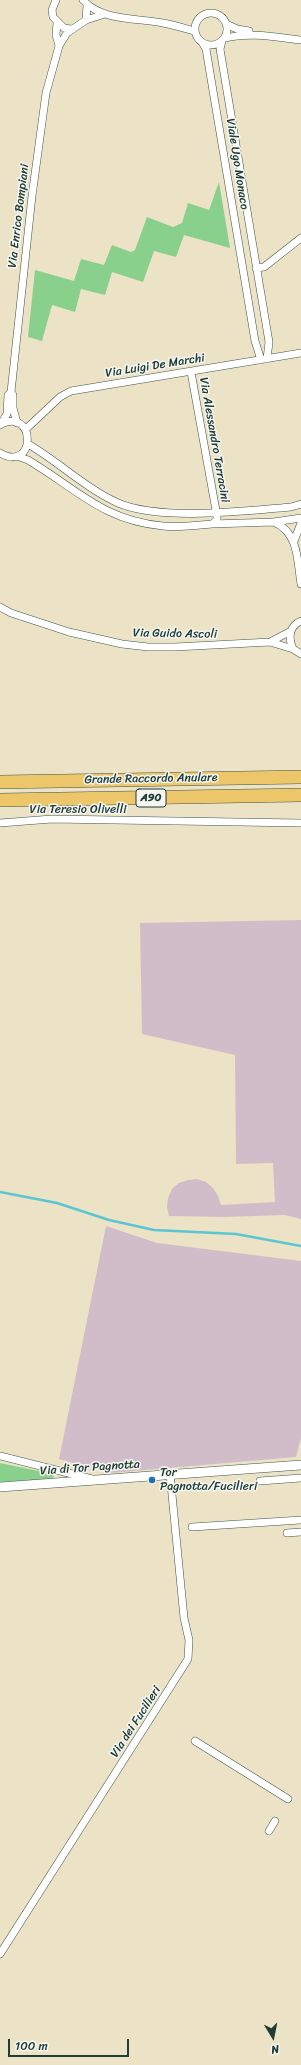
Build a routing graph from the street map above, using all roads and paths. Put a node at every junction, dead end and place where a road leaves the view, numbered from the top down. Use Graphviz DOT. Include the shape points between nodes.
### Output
graph roads {
  1 [pos="56,0"];
  2 [pos="85,2"];
  3 [pos="105,14"];
  4 [pos="86,20"];
  5 [pos="57,23"];
  6 [pos="226,24"];
  7 [pos="71,29"];
  8 [pos="194,31"];
  9 [pos="254,34"];
  10 [pos="224,39"];
  11 [pos="301,40"];
  12 [pos="203,44"];
  13 [pos="59,46"];
  14 [pos="236,143"];
  15 [pos="222,145"];
  16 [pos="247,216"];
  17 [pos="234,218"];
  18 [pos="301,238"];
  19 [pos="256,268"];
  20 [pos="259,287"];
  21 [pos="247,289"];
  22 [pos="301,354"];
  23 [pos="264,360"];
  24 [pos="191,372"];
  25 [pos="11,392"];
  26 [pos="17,423"];
  27 [pos="1,425"];
  28 [pos="26,429"];
  29 [pos="28,444"];
  30 [pos="2,455"];
  31 [pos="17,456"];
  32 [pos="301,504"];
  33 [pos="215,512"];
  34 [pos="301,518"];
  35 [pos="274,522"];
  36 [pos="301,523"];
  37 [pos="212,524"];
  38 [pos="294,541"];
  39 [pos="301,584"];
  40 [pos="0,607"];
  41 [pos="0,612"];
  42 [pos="11,613"];
  43 [pos="300,619"];
  44 [pos="291,631"];
  45 [pos="270,642"];
  46 [pos="293,649"];
  47 [pos="301,654"];
  48 [pos="301,777"];
  49 [pos="0,782"];
  50 [pos="301,795"];
  51 [pos="0,800"];
  52 [pos="0,823"];
  53 [pos="301,823"];
  54 [pos="0,1456"];
  55 [pos="301,1465"];
  56 [pos="170,1474"];
  57 [pos="301,1478"];
  58 [pos="98,1480"];
  59 [pos="260,1481"];
  60 [pos="0,1487"];
  61 [pos="301,1520"];
  62 [pos="192,1527"];
  63 [pos="301,1532"];
  64 [pos="287,1533"];
  65 [pos="195,1741"];
  66 [pos="288,1799"];
  67 [pos="275,1822"];
  68 [pos="269,1831"];
  69 [pos="0,1954"];
  1 -- 5 [label="street, Via Enrico Bompiani" via="52,10"];
  2 -- 3 [label="street"];
  2 -- 4 [label="street"];
  3 -- 4 [label="street, Via Enrico Bompiani"];
  3 -- 8 [label="street" via="164,23"];
  4 -- 7 [label="street, Via Enrico Bompiani"];
  5 -- 7 [label="street"];
  5 -- 13 [label="street, Via Enrico Bompiani" via="56,35"];
  6 -- 8 [label="street" via="221,16 207,13 196,21"];
  6 -- 9 [label="street"];
  6 -- 10 [label="street"];
  7 -- 13 [label="street, Via Enrico Bompiani"];
  8 -- 12 [label="street"];
  9 -- 10 [label="street"];
  9 -- 11 [label="street"];
  10 -- 12 [label="street" via="213,45"];
  10 -- 14 [label="street, Viale Ugo Monaco" via="220,49"];
  12 -- 15 [label="street, Viale Ugo Monaco"];
  13 -- 25 [label="street, Via Enrico Bompiani" via="46,93 41,126"];
  14 -- 15 [label="street"];
  14 -- 16 [label="street, Viale Ugo Monaco"];
  15 -- 17 [label="street, Viale Ugo Monaco"];
  16 -- 17 [label="street"];
  16 -- 19 [label="street, Viale Ugo Monaco"];
  17 -- 21 [label="street, Viale Ugo Monaco"];
  18 -- 19 [label="street" via="264,267"];
  19 -- 20 [label="street, Viale Ugo Monaco"];
  20 -- 21 [label="street"];
  20 -- 23 [label="street, Viale Ugo Monaco" via="269,342"];
  21 -- 23 [label="street, Viale Ugo Monaco" via="257,352"];
  22 -- 23 [label="street, Via Luigi De Marchi"];
  23 -- 24 [label="street, Via Luigi De Marchi"];
  24 -- 28 [label="street, Via Luigi De Marchi" via="71,391 60,397"];
  24 -- 33 [label="street, Via Alessandro Terracini"];
  25 -- 26 [label="street, Via Enrico Bompiani"];
  25 -- 27 [label="street, Via Enrico Bompiani" via="8,394 6,418"];
  26 -- 27 [label="street"];
  26 -- 28 [label="street"];
  28 -- 29 [label="street"];
  29 -- 31 [label="street"];
  29 -- 33 [label="street" via="119,503 157,513"];
  30 -- 31 [label="street"];
  31 -- 37 [label="street" via="28,460 113,515 134,522 164,526"];
  32 -- 33 [label="street" via="291,507"];
  33 -- 37 [label="street" via="217,520"];
  34 -- 35 [label="street"];
  35 -- 37 [label="street"];
  35 -- 38 [label="street" via="283,526"];
  36 -- 38 [label="street"];
  38 -- 39 [label="street"];
  40 -- 42 [label="street, Via Guido Ascoli"];
  41 -- 42 [label="street, Via Guido Ascoli"];
  42 -- 45 [label="street, Via Guido Ascoli" via="94,638 148,647"];
  43 -- 44 [label="street"];
  44 -- 45 [label="street, Via Guido Ascoli"];
  44 -- 46 [label="street"];
  45 -- 46 [label="street, Via Guido Ascoli"];
  46 -- 47 [label="street, Via Guido Ascoli"];
  48 -- 49 [label="highway, Grande Raccordo Anulare / A90"];
  50 -- 51 [label="highway, Grande Raccordo Anulare / A90"];
  52 -- 53 [label="street, Via Teresio Olivelli" via="52,819"];
  54 -- 58 [label="street"];
  55 -- 56 [label="street, Via di Tor Pagnotta"];
  56 -- 58 [label="street, Via di Tor Pagnotta"];
  56 -- 69 [label="street, Via dei Fucilieri" via="184,1618 189,1640 188,1659"];
  57 -- 59 [label="street"];
  58 -- 60 [label="street, Via di Tor Pagnotta"];
  61 -- 62 [label="street"];
  63 -- 64 [label="street"];
  65 -- 66 [label="street"];
  67 -- 68 [label="street"];
}
